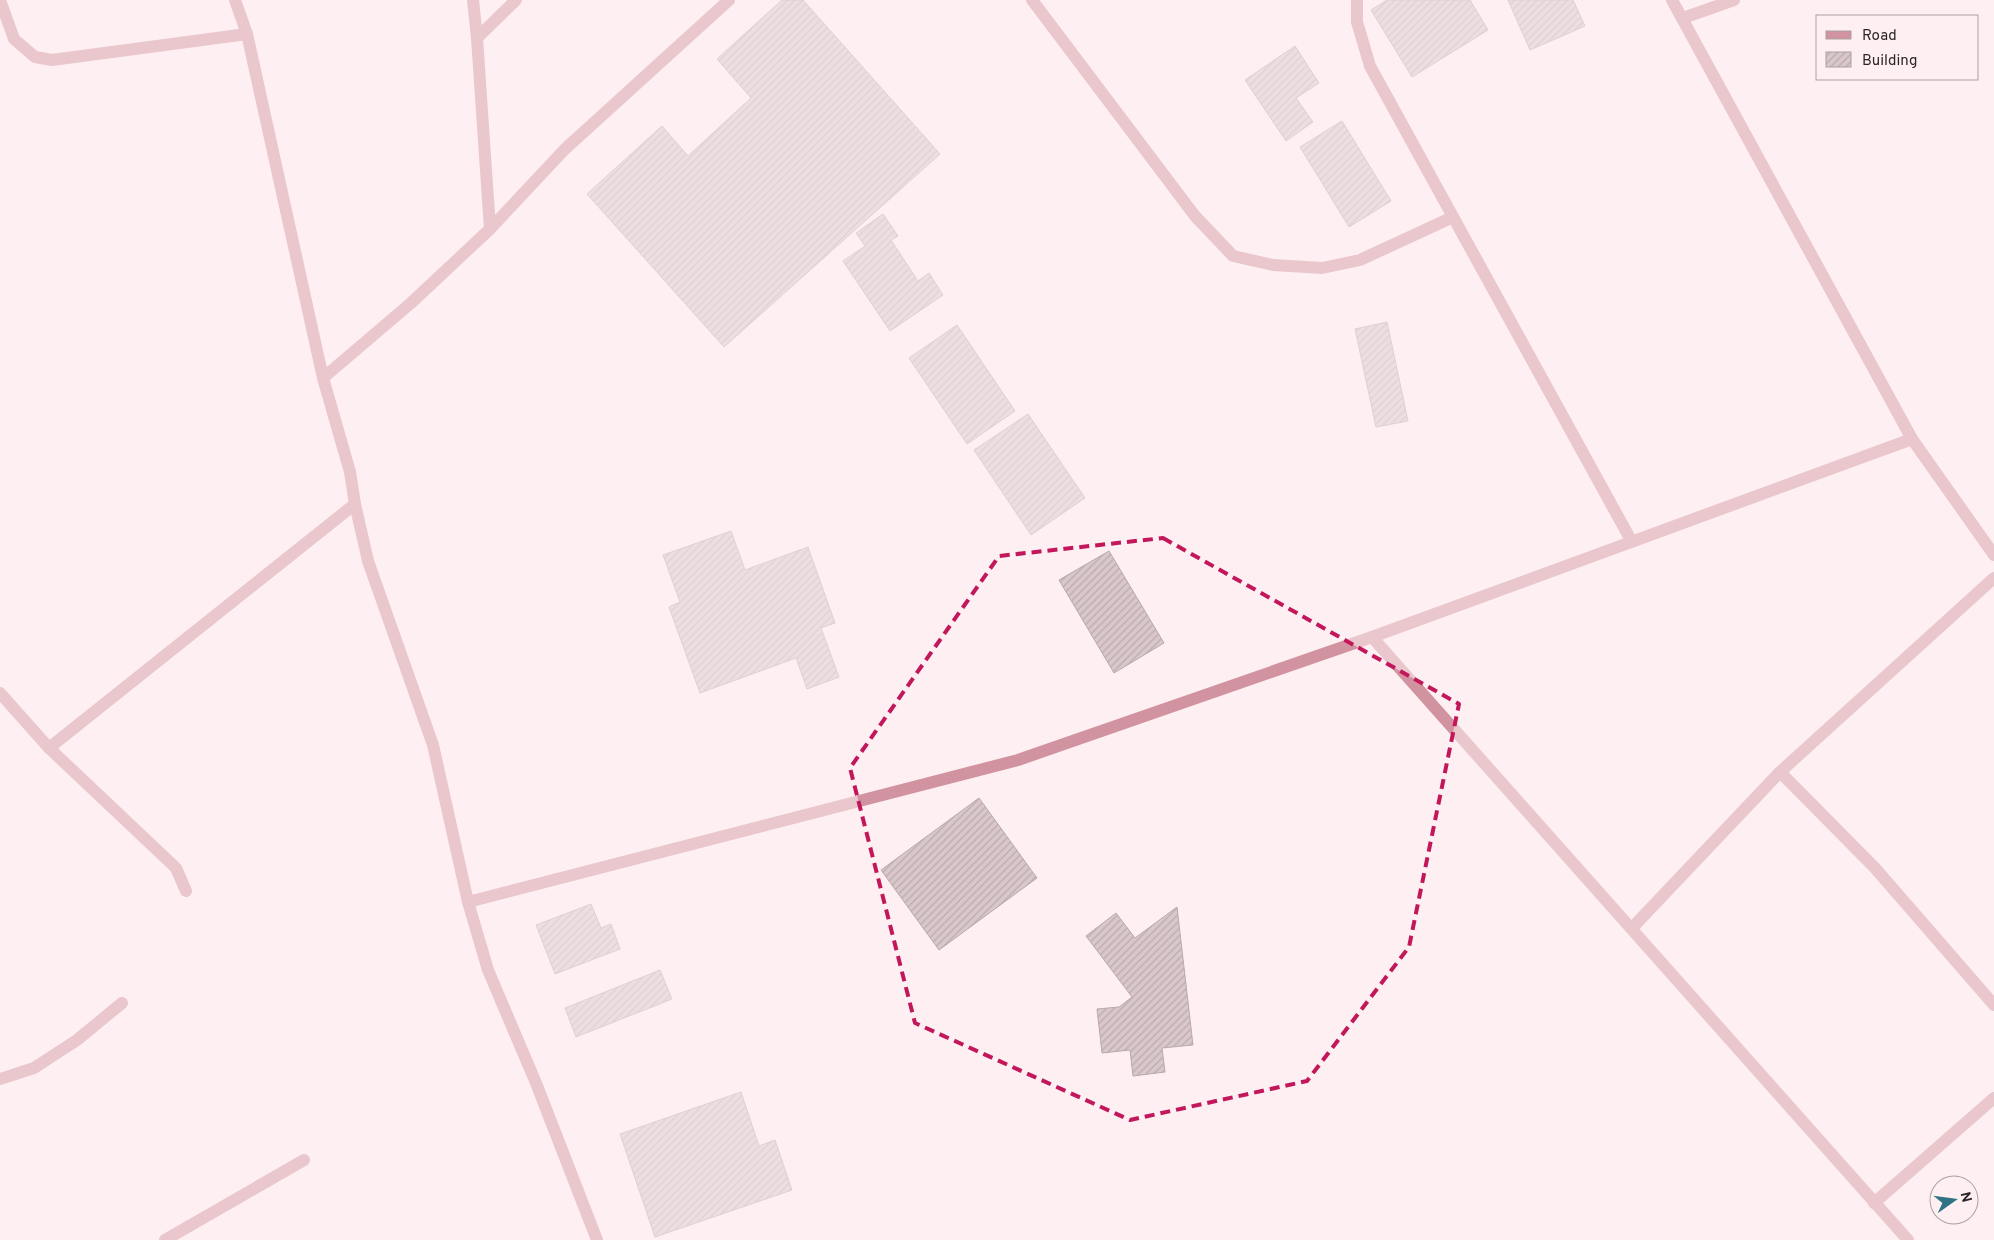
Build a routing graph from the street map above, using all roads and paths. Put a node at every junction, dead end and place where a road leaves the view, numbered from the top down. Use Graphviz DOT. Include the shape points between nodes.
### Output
graph roads {
  1 [pos="0,0"];
  2 [pos="235,0"];
  3 [pos="473,0"];
  4 [pos="516,0"];
  5 [pos="728,0"];
  6 [pos="1032,0"];
  7 [pos="1357,0"];
  8 [pos="1672,0"];
  9 [pos="1734,0"];
  10 [pos="1683,18"];
  11 [pos="247,34"];
  12 [pos="477,38"];
  13 [pos="1453,217"];
  14 [pos="490,229"];
  15 [pos="323,378"];
  16 [pos="1912,439"];
  17 [pos="354,504"];
  18 [pos="1632,542"];
  19 [pos="1994,555"];
  20 [pos="1994,578"];
  21 [pos="1372,637"];
  22 [pos="0,693"];
  23 [pos="49,748"];
  24 [pos="1780,772"];
  25 [pos="186,891"];
  26 [pos="468,902"];
  27 [pos="1632,928"];
  28 [pos="122,1003"];
  29 [pos="1994,1005"];
  30 [pos="0,1079"];
  31 [pos="1994,1098"];
  32 [pos="304,1160"];
  33 [pos="1874,1203"];
  34 [pos="165,1240"];
  35 [pos="597,1240"];
  36 [pos="1908,1240"];
  1 -- 11 [label="street" via="14,39 34,57 52,60"];
  2 -- 11 [label="street"];
  3 -- 12 [label="street"];
  4 -- 12 [label="street"];
  5 -- 14 [label="street" via="564,148"];
  6 -- 13 [label="street" via="1194,216 1234,256 1273,265 1322,268 1360,260"];
  7 -- 13 [label="street" via="1357,22 1370,66"];
  8 -- 10 [label="street"];
  9 -- 10 [label="street"];
  10 -- 16 [label="street"];
  11 -- 15 [label="street"];
  12 -- 14 [label="street"];
  13 -- 18 [label="street"];
  14 -- 15 [label="street" via="411,303"];
  15 -- 17 [label="street" via="350,472"];
  16 -- 18 [label="street"];
  16 -- 19 [label="street"];
  17 -- 23 [label="street"];
  17 -- 26 [label="street" via="368,561 433,745"];
  18 -- 21 [label="street"];
  20 -- 24 [label="street"];
  21 -- 26 [label="street" via="1018,760"];
  21 -- 27 [label="street"];
  22 -- 23 [label="street"];
  23 -- 25 [label="street" via="176,868"];
  24 -- 27 [label="street"];
  24 -- 29 [label="street" via="1876,868"];
  26 -- 35 [label="street" via="488,970"];
  27 -- 33 [label="street"];
  28 -- 30 [label="street" via="77,1040 34,1068"];
  31 -- 33 [label="street"];
  32 -- 34 [label="street"];
  33 -- 36 [label="street"];
}
